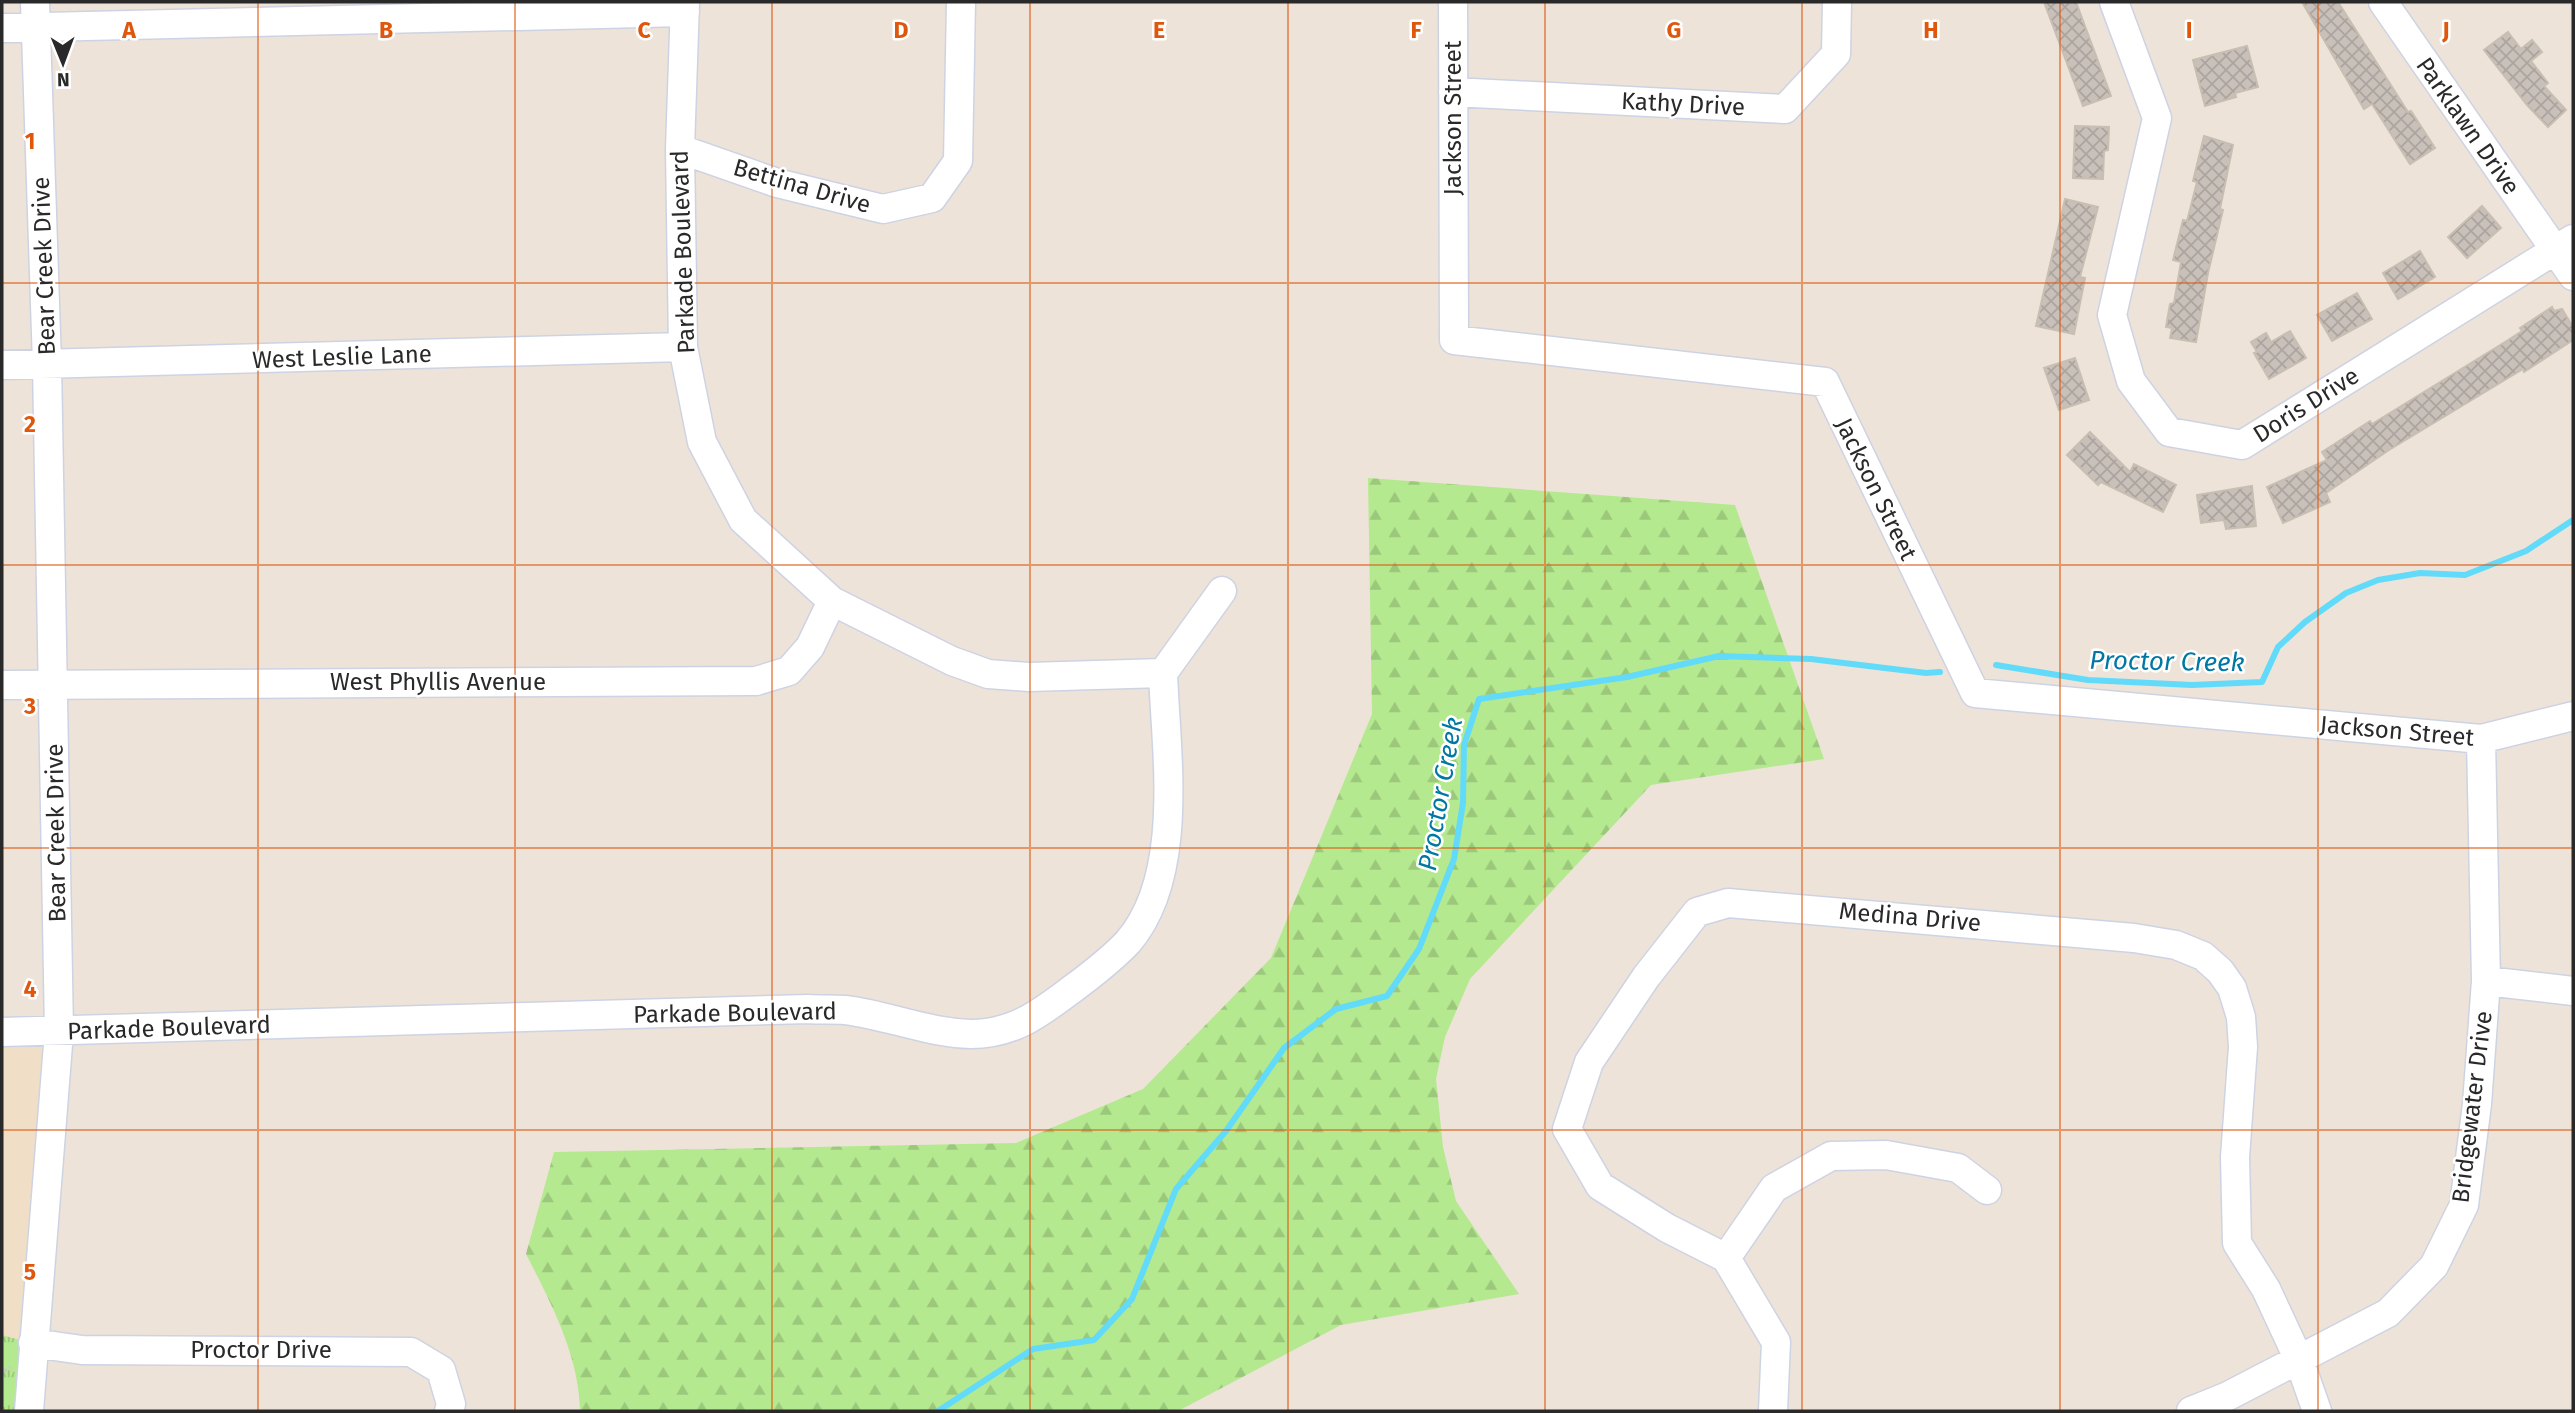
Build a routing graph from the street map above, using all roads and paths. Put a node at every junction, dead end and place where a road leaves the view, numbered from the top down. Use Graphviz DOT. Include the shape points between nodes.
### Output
graph roads {
  1 [pos="961,2"];
  2 [pos="1452,2"];
  3 [pos="1838,2"];
  4 [pos="2114,2"];
  5 [pos="2383,2"];
  6 [pos="685,7"];
  7 [pos="35,15"];
  8 [pos="2,29"];
  9 [pos="1453,92"];
  10 [pos="680,149"];
  11 [pos="2563,245"];
  12 [pos="2573,276"];
  13 [pos="683,347"];
  14 [pos="47,364"];
  15 [pos="2,365"];
  16 [pos="1222,591"];
  17 [pos="832,601"];
  18 [pos="1163,673"];
  19 [pos="53,684"];
  20 [pos="2,685"];
  21 [pos="2573,716"];
  22 [pos="2481,739"];
  23 [pos="2487,981"];
  24 [pos="2573,991"];
  25 [pos="2,1032"];
  26 [pos="59,1032"];
  27 [pos="1987,1190"];
  28 [pos="1726,1258"];
  29 [pos="33,1343"];
  30 [pos="2300,1360"];
  31 [pos="29,1411"];
  32 [pos="449,1411"];
  33 [pos="1773,1411"];
  34 [pos="2191,1411"];
  35 [pos="2317,1411"];
  1 -- 10 [label="street, Bettina Drive" via="958,161 932,198 883,209 777,183"];
  2 -- 9 [label="street, Jackson Street"];
  3 -- 9 [label="street, Kathy Drive" via="1836,54 1785,109"];
  4 -- 11 [label="street, Doris Drive" via="2157,118 2112,315 2131,381 2169,432 2242,445"];
  5 -- 11 [label="street, Parklawn Drive"];
  6 -- 7 [label="street"];
  6 -- 10 [label="street, Parkade Boulevard"];
  7 -- 8 [label="street"];
  7 -- 14 [label="street, Bear Creek Drive"];
  9 -- 22 [label="street, Jackson Street" via="1454,340 1825,382 1975,693"];
  10 -- 13 [label="street, Parkade Boulevard"];
  11 -- 12 [label="street, Parklawn Drive"];
  13 -- 14 [label="street, West Leslie Lane"];
  13 -- 17 [label="street, Parkade Boulevard" via="702,442 743,520"];
  14 -- 15 [label="street, West Leslie Lane"];
  14 -- 19 [label="street, Bear Creek Drive"];
  16 -- 18 [label="street"];
  17 -- 18 [label="street, Parkade Boulevard" via="952,662 988,674"];
  17 -- 19 [label="street, West Phyllis Avenue" via="810,647 789,671 756,681"];
  18 -- 26 [label="street, Parkade Boulevard" via="1169,820 1162,869 1150,907 1128,941 1088,977 1037,1016 1003,1030 941,1031 846,1010 808,1009"];
  19 -- 20 [label="street, West Phyllis Avenue"];
  19 -- 26 [label="street, Bear Creek Drive"];
  21 -- 22 [label="street, Jackson Street"];
  22 -- 23 [label="street, Bridgewater Drive"];
  23 -- 24 [label="street"];
  23 -- 30 [label="street, Bridgewater Drive" via="2464,1205 2434,1266 2388,1313"];
  25 -- 26 [label="street, Parkade Boulevard"];
  26 -- 29 [label="street, Bear Creek Drive"];
  27 -- 28 [label="street" via="1958,1168 1886,1155 1831,1156 1773,1188"];
  28 -- 30 [label="street, Medina Drive" via="1600,1186 1567,1129 1589,1062 1696,912 1728,903 2176,945 2203,956 2220,971 2232,988 2241,1017 2235,1157 2237,1244 2266,1289"];
  28 -- 33 [label="street" via="1776,1342"];
  29 -- 31 [label="street, Bear Creek Drive"];
  29 -- 32 [label="street, Proctor Drive" via="82,1350 411,1352 441,1370"];
  30 -- 34 [label="street, Bridgewater Drive"];
  30 -- 35 [label="street, Medina Drive"];
}
